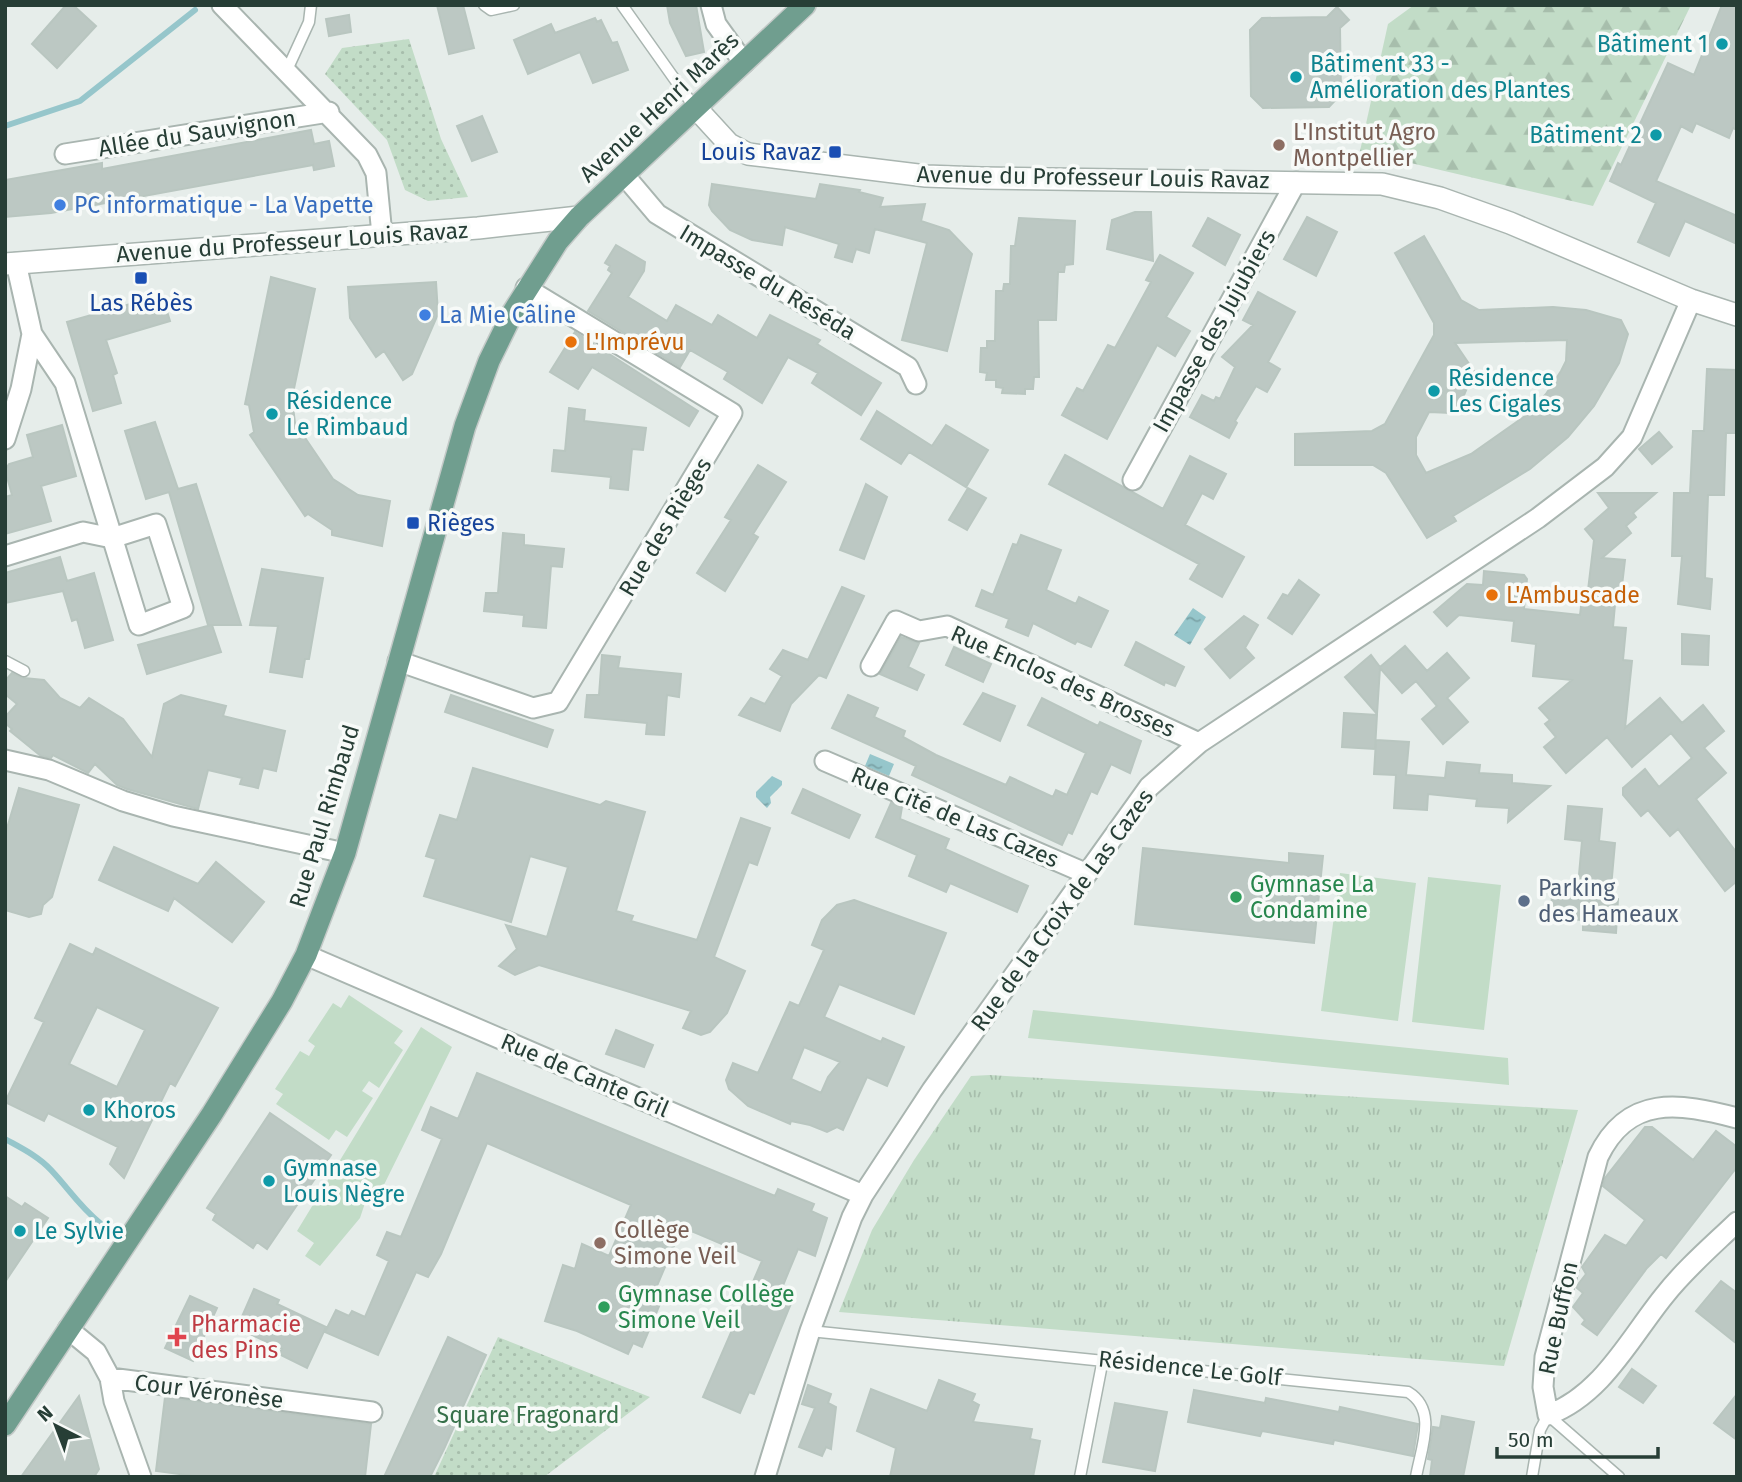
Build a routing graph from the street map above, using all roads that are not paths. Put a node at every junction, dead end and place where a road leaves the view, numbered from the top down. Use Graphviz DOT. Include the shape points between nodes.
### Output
graph roads {
  1 [pos="222,5"];
  2 [pos="311,5"];
  3 [pos="484,5"];
  4 [pos="514,5"];
  5 [pos="622,5"];
  6 [pos="711,5"];
  7 [pos="805,5"];
  8 [pos="744,63"];
  9 [pos="287,70"];
  10 [pos="696,108"];
  11 [pos="329,112"];
  12 [pos="65,155"];
  13 [pos="624,175"];
  14 [pos="1296,181"];
  15 [pos="579,217"];
  16 [pos="382,235"];
  17 [pos="10,263"];
  18 [pos="526,288"];
  19 [pos="1691,300"];
  20 [pos="1737,315"];
  21 [pos="32,334"];
  22 [pos="916,384"];
  23 [pos="5,439"];
  24 [pos="1133,480"];
  25 [pos="112,538"];
  26 [pos="5,556"];
  27 [pos="5,661"];
  28 [pos="398,661"];
  29 [pos="871,666"];
  30 [pos="24,671"];
  31 [pos="1199,743"];
  32 [pos="5,760"];
  33 [pos="825,761"];
  34 [pos="345,853"];
  35 [pos="1085,873"];
  36 [pos="306,955"];
  37 [pos="1737,1118"];
  38 [pos="863,1195"];
  39 [pos="1737,1222"];
  40 [pos="68,1329"];
  41 [pos="810,1331"];
  42 [pos="1103,1359"];
  43 [pos="110,1378"];
  44 [pos="372,1412"];
  45 [pos="1548,1415"];
  46 [pos="5,1425"];
  47 [pos="141,1477"];
  48 [pos="765,1477"];
  49 [pos="1080,1477"];
  50 [pos="1416,1477"];
  51 [pos="1531,1477"];
  52 [pos="1619,1477"];
  1 -- 9 [label="street"];
  2 -- 9 [label="lane" via="309,22"];
  3 -- 4 [label="lane" via="491,10"];
  5 -- 10 [label="lane"];
  6 -- 8 [label="street" via="716,23"];
  7 -- 8 [label="main road, Avenue Henri Marès"];
  8 -- 10 [label="main road, Avenue Henri Marès"];
  9 -- 11 [label="street"];
  10 -- 13 [label="main road, Avenue Henri Marès"];
  10 -- 14 [label="street, Avenue du Professeur Louis Ravaz" via="741,152 831,164 981,178"];
  11 -- 12 [label="street, Allée du Sauvignon"];
  11 -- 16 [label="street" via="362,149 376,173"];
  13 -- 15 [label="main road, Avenue Henri Marès"];
  13 -- 22 [label="street, Impasse du Réséda" via="657,214 908,367"];
  14 -- 19 [label="street, Avenue du Professeur Louis Ravaz" via="1381,184 1440,198"];
  14 -- 24 [label="street, Impasse des Jujubiers"];
  15 -- 16 [label="street, Avenue du Professeur Louis Ravaz"];
  15 -- 18 [label="main road, Rue Paul Rimbaud"];
  16 -- 17 [label="street, Avenue du Professeur Louis Ravaz"];
  17 -- 21 [label="street"];
  18 -- 28 [label="main road, Rue Paul Rimbaud" via="489,361 465,426"];
  18 -- 28 [label="street, Rue des Rièges" via="732,413 558,702 533,708"];
  19 -- 20 [label="street, Avenue du Professeur Louis Ravaz"];
  19 -- 31 [label="street, Rue de la Croix de Las Cazes" via="1632,437 1605,467 1527,526"];
  21 -- 23 [label="street"];
  21 -- 25 [label="street" via="65,383"];
  25 -- 25 [label="street" via="156,524 183,608 139,625"];
  25 -- 26 [label="street" via="83,532"];
  27 -- 30 [label="lane"];
  28 -- 34 [label="main road, Rue Paul Rimbaud"];
  29 -- 31 [label="street, Rue Enclos des Brosses" via="896,621 919,631 947,626"];
  31 -- 35 [label="street, Rue de la Croix de Las Cazes" via="1149,787"];
  32 -- 34 [label="street" via="49,769 123,801 173,816"];
  33 -- 35 [label="street, Rue Cité de Las Cazes"];
  34 -- 36 [label="main road, Rue Paul Rimbaud"];
  35 -- 38 [label="street, Rue de la Croix de Las Cazes"];
  36 -- 38 [label="street, Rue de Cante Gril"];
  36 -- 40 [label="main road, Rue Paul Rimbaud" via="212,1114"];
  37 -- 45 [label="street, Rue Buffon" via="1678,1108 1650,1109 1635,1112 1607,1138 1545,1357 1543,1387"];
  38 -- 41 [label="street, Rue de la Croix de Las Cazes"];
  39 -- 45 [label="street, Rue Buffon" via="1666,1293 1600,1380"];
  40 -- 43 [label="street, Cour Véronèse" via="96,1352"];
  40 -- 46 [label="main road, Rue Paul Rimbaud"];
  41 -- 42 [label="lane, Résidence Le Golf"];
  41 -- 48 [label="street, Rue de la Croix de Las Cazes"];
  42 -- 49 [label="lane"];
  42 -- 50 [label="lane, Résidence Le Golf" via="1408,1392 1427,1412"];
  43 -- 44 [label="street, Cour Véronèse"];
  43 -- 47 [label="street"];
  45 -- 51 [label="lane" via="1540,1430"];
  45 -- 52 [label="lane"];
}
